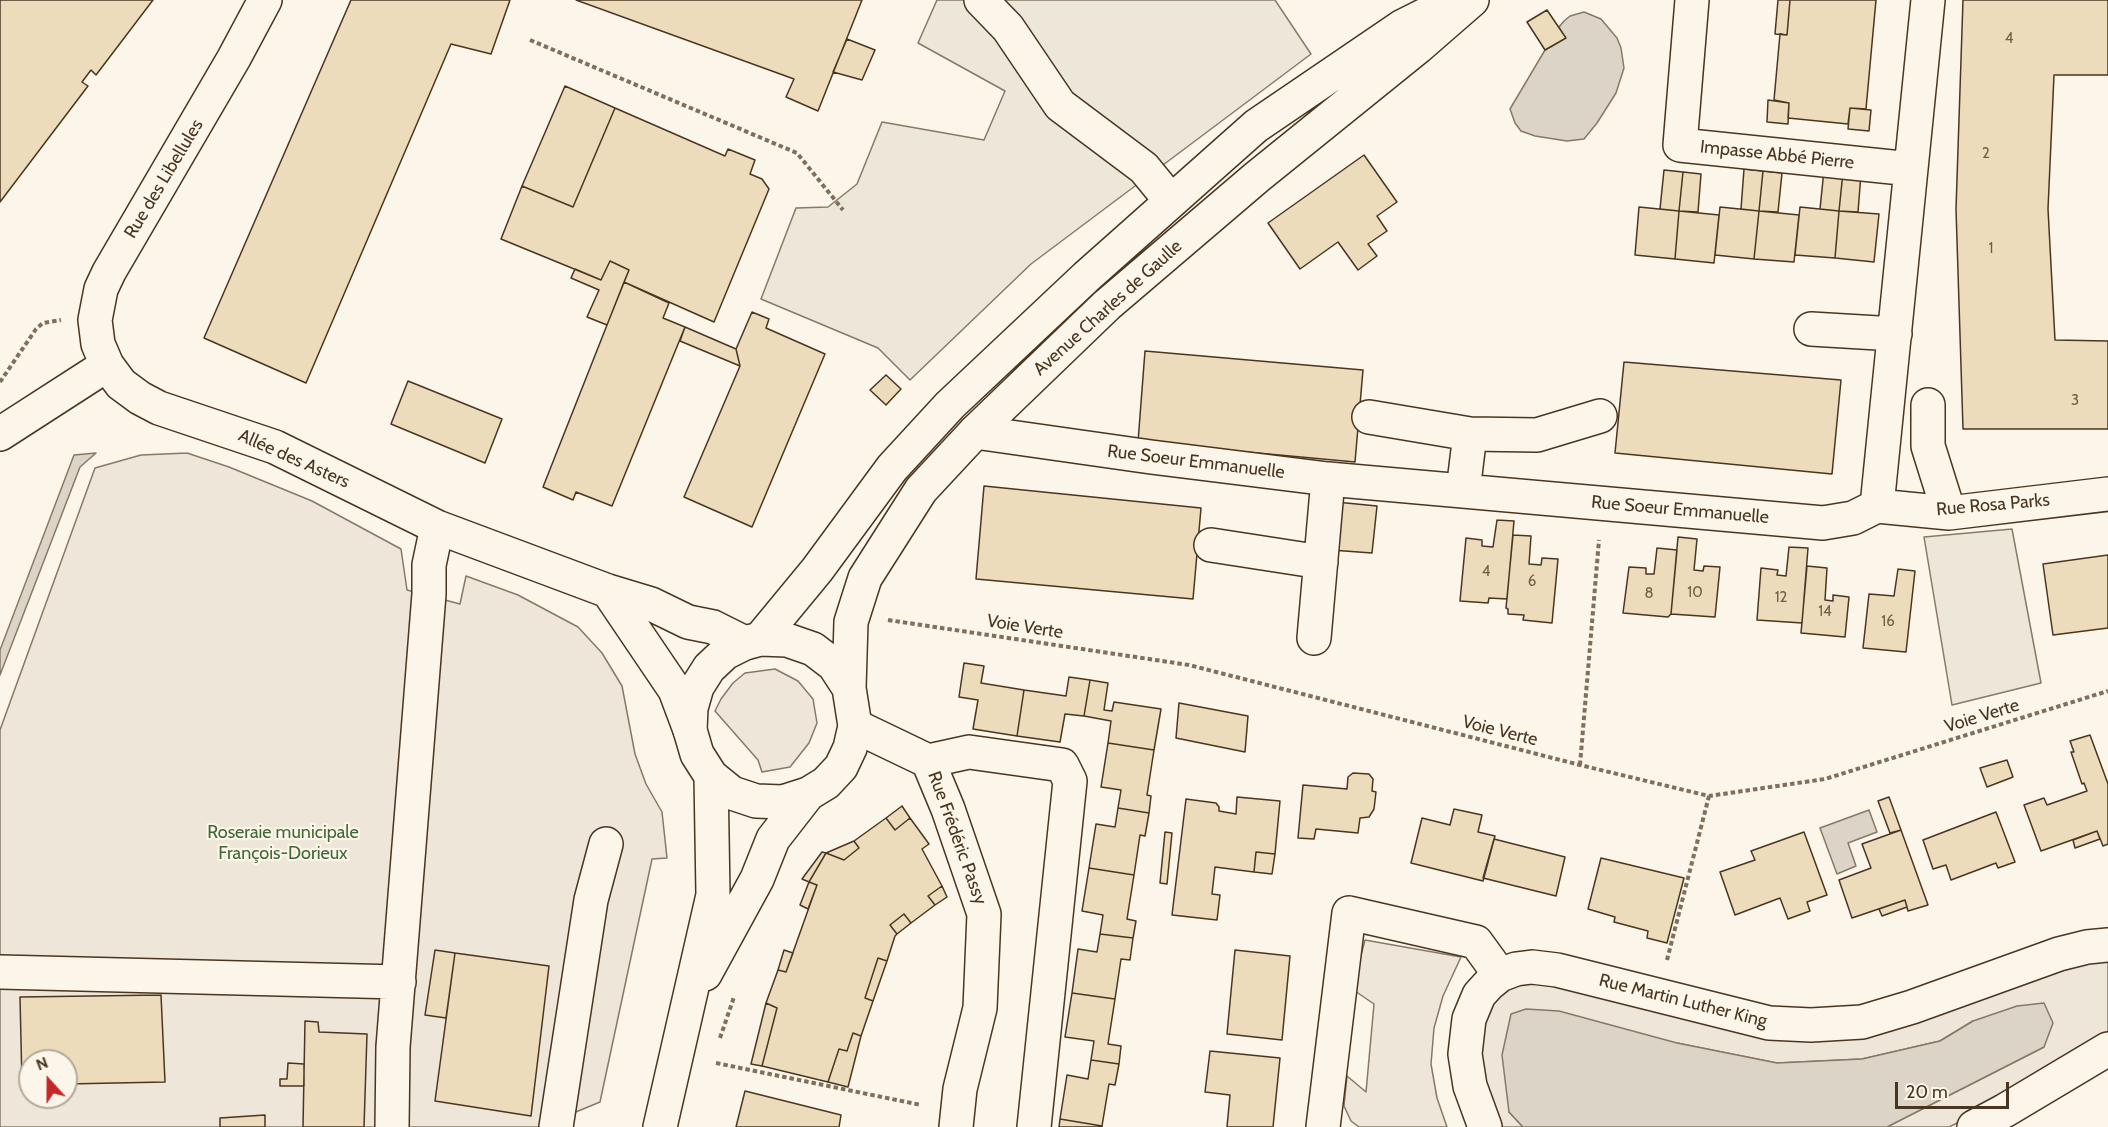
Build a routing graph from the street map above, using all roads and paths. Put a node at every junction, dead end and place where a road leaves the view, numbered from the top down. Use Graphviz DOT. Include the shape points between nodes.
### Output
graph roads {
  1 [pos="265,0"];
  2 [pos="981,0"];
  3 [pos="1454,0"];
  4 [pos="1472,0"];
  5 [pos="1692,0"];
  6 [pos="1928,0"];
  7 [pos="530,40"];
  8 [pos="1911,169"];
  9 [pos="1171,201"];
  10 [pos="843,210"];
  11 [pos="1811,329"];
  12 [pos="1894,334"];
  13 [pos="107,365"];
  14 [pos="1928,405"];
  15 [pos="1600,416"];
  16 [pos="1369,417"];
  17 [pos="975,432"];
  18 [pos="0,434"];
  19 [pos="1470,434"];
  20 [pos="1328,479"];
  21 [pos="1463,491"];
  22 [pos="2108,494"];
  23 [pos="1603,503"];
  24 [pos="1877,506"];
  25 [pos="1949,513"];
  26 [pos="437,527"];
  27 [pos="1211,545"];
  28 [pos="1321,562"];
  29 [pos="608,591"];
  30 [pos="878,620"];
  31 [pos="1314,638"];
  32 [pos="752,641"];
  33 [pos="849,688"];
  34 [pos="2108,691"];
  35 [pos="855,726"];
  36 [pos="690,730"];
  37 [pos="928,761"];
  38 [pos="1580,765"];
  39 [pos="711,776"];
  40 [pos="808,795"];
  41 [pos="1709,796"];
  42 [pos="606,844"];
  43 [pos="2108,945"];
  44 [pos="1665,967"];
  45 [pos="0,972"];
  46 [pos="1500,975"];
  47 [pos="399,981"];
  48 [pos="688,1005"];
  49 [pos="2108,1049"];
  50 [pos="716,1063"];
  51 [pos="957,1120"];
  52 [pos="392,1127"];
  53 [pos="556,1127"];
  54 [pos="660,1127"];
  55 [pos="1034,1127"];
  56 [pos="1323,1127"];
  57 [pos="1485,1127"];
  58 [pos="1974,1127"];
  1 -- 13 [label="street, Rue des Libellules" via="101,290 95,320 98,344"];
  2 -- 9 [label="street" via="1008,28 1060,105 1144,168"];
  3 -- 9 [label="street, Avenue Charles de Gaulle" via="1403,26 1256,126"];
  4 -- 17 [label="street, Avenue Charles de Gaulle" via="1107,305"];
  5 -- 8 [label="street, Impasse Abbé Pierre" via="1680,145"];
  6 -- 8 [label="street"];
  7 -- 10 [label="path" via="797,153"];
  8 -- 12 [label="street"];
  9 -- 32 [label="street, Avenue Charles de Gaulle" via="950,405 892,468 817,570"];
  11 -- 12 [label="street"];
  12 -- 24 [label="street"];
  13 -- 18 [label="street"];
  13 -- 26 [label="street, Allée des Asters" via="121,384 159,408 275,447"];
  14 -- 25 [label="street" via="1928,446"];
  15 -- 19 [label="street" via="1537,435"];
  16 -- 19 [label="street"];
  17 -- 20 [label="street, Rue Soeur Emmanuelle"];
  17 -- 33 [label="street, Avenue Charles de Gaulle" via="921,490 865,578 851,622"];
  19 -- 21 [label="street"];
  20 -- 21 [label="street, Rue Soeur Emmanuelle"];
  20 -- 28 [label="street"];
  21 -- 23 [label="street, Rue Soeur Emmanuelle"];
  22 -- 25 [label="street, Rue Rosa Parks"];
  23 -- 24 [label="street, Rue Soeur Emmanuelle" via="1822,523 1853,518"];
  23 -- 38 [label="path"];
  24 -- 25 [label="street, Rue Rosa Parks"];
  26 -- 29 [label="street, Allée des Asters"];
  26 -- 47 [label="street" via="429,565"];
  27 -- 28 [label="street"];
  28 -- 31 [label="street"];
  29 -- 32 [label="street, Allée des Asters" via="651,603 688,622"];
  29 -- 36 [label="street" via="675,690"];
  30 -- 38 [label="path, Voie Verte" via="1189,665"];
  32 -- 33 [label="street" via="787,640 813,649 834,665"];
  32 -- 36 [label="street" via="725,653 709,668 697,687"];
  33 -- 35 [label="street"];
  34 -- 41 [label="path, Voie Verte" via="1825,779"];
  35 -- 37 [label="street"];
  35 -- 40 [label="street" via="841,767"];
  36 -- 39 [label="street" via="697,754"];
  37 -- 51 [label="street, Rue Frédéric Passy" via="984,914 980,1008 960,1089"];
  37 -- 55 [label="street, Rue Frédéric Passy" via="969,752 1062,765 1070,781"];
  38 -- 41 [label="path, Voie Verte"];
  39 -- 40 [label="street" via="732,792 756,801 783,802"];
  39 -- 48 [label="street" via="713,895"];
  40 -- 48 [label="street" via="773,839 757,879"];
  41 -- 44 [label="path"];
  42 -- 53 [label="street" via="591,900"];
  43 -- 46 [label="street, Rue Martin Luther King" via="2059,954 1862,1022 1811,1025 1769,1023 1557,970 1533,967"];
  45 -- 47 [label="street"];
  46 -- 56 [label="street" via="1476,942 1349,913"];
  46 -- 57 [label="street, Rue Martin Luther King" via="1479,995 1469,1019 1465,1054 1470,1086"];
  47 -- 52 [label="street"];
  48 -- 54 [label="street"];
  49 -- 58 [label="street"];
  50 -- 51 [label="path"];
}
